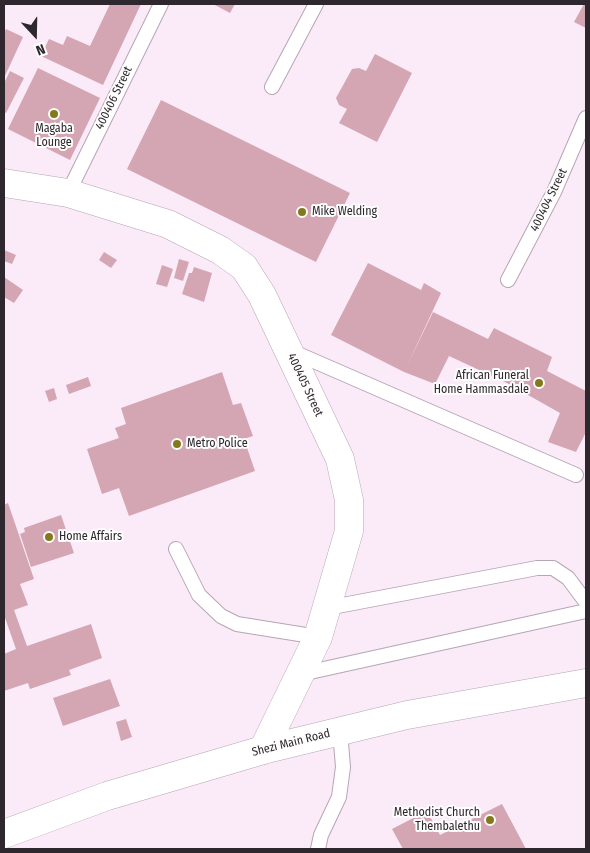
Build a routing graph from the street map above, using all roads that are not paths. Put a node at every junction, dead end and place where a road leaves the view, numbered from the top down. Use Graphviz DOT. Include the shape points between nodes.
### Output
graph roads {
  1 [pos="160,4"];
  2 [pos="316,4"];
  3 [pos="272,87"];
  4 [pos="586,118"];
  5 [pos="4,183"];
  6 [pos="68,193"];
  7 [pos="508,280"];
  8 [pos="288,349"];
  9 [pos="576,475"];
  10 [pos="176,549"];
  11 [pos="586,602"];
  12 [pos="327,608"];
  13 [pos="586,612"];
  14 [pos="318,637"];
  15 [pos="301,674"];
  16 [pos="586,684"];
  17 [pos="340,731"];
  18 [pos="262,750"];
  19 [pos="4,834"];
  20 [pos="318,849"];
  1 -- 6 [label="lane, 400406 Street"];
  2 -- 3 [label="lane"];
  4 -- 7 [label="lane, 400404 Street" via="554,192"];
  5 -- 6 [label="street, 400405 Street"];
  6 -- 8 [label="street, 400405 Street" via="168,224 244,266"];
  8 -- 9 [label="lane"];
  8 -- 12 [label="street, 400405 Street" via="340,459 349,500 349,531"];
  10 -- 14 [label="lane" via="199,595 221,616 237,624"];
  11 -- 12 [label="lane" via="568,578 553,568 537,568"];
  12 -- 14 [label="street, 400405 Street"];
  13 -- 15 [label="lane"];
  14 -- 15 [label="street, 400405 Street"];
  15 -- 18 [label="street, 400405 Street"];
  16 -- 17 [label="street, Shezi Main Road" via="406,715"];
  17 -- 18 [label="street, Shezi Main Road"];
  17 -- 20 [label="lane" via="343,767 340,797 321,835"];
  18 -- 19 [label="street, Shezi Main Road" via="107,796"];
}
